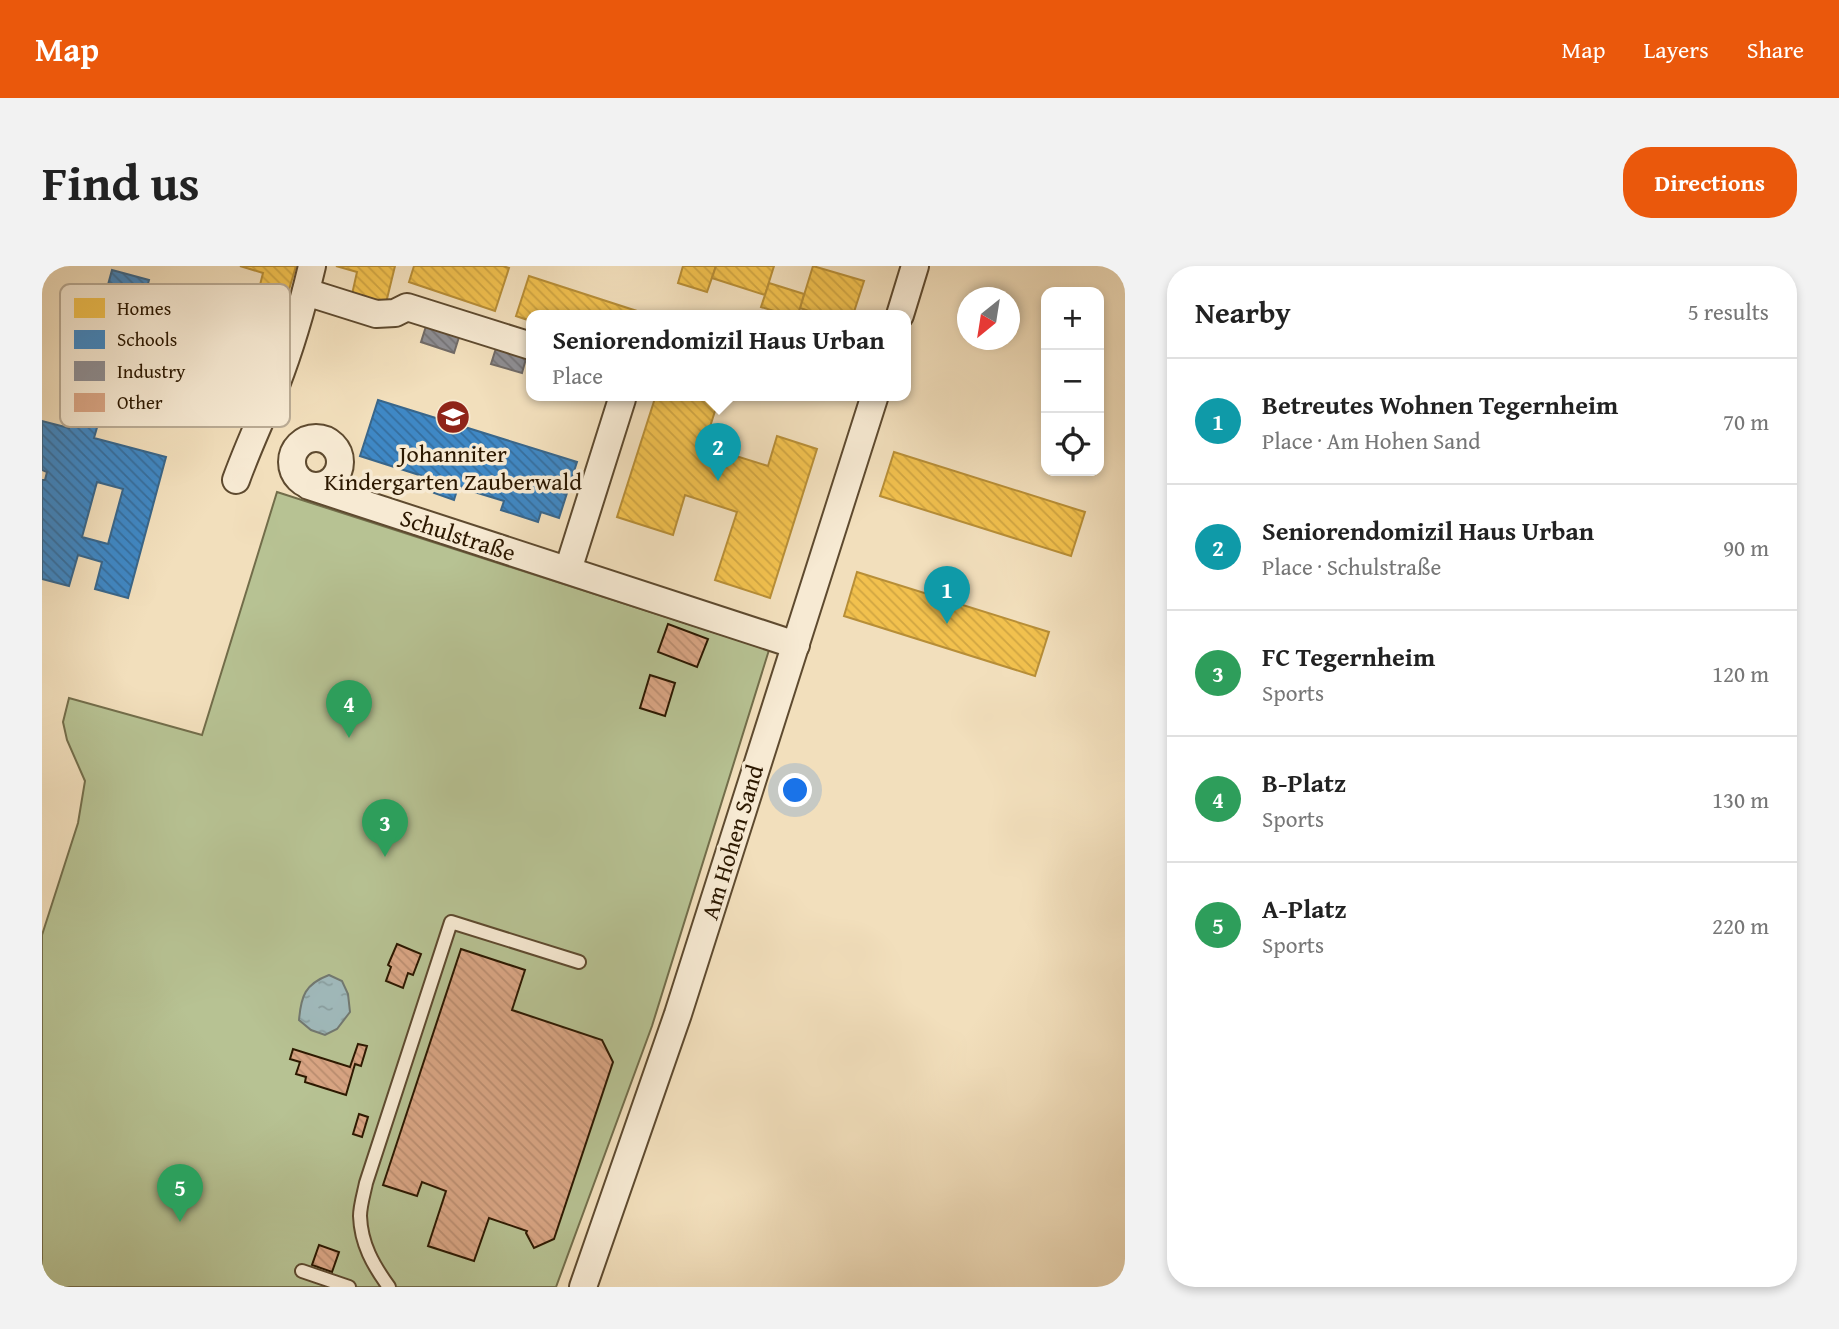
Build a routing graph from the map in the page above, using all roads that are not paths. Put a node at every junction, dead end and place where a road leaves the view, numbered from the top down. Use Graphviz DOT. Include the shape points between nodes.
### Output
graph roads {
  1 [pos="313,266"];
  2 [pos="915,266"];
  3 [pos="306,292"];
  4 [pos="902,310"];
  5 [pos="290,341"];
  6 [pos="526,344"];
  7 [pos="622,401"];
  8 [pos="872,401"];
  9 [pos="257,427"];
  10 [pos="251,440"];
  11 [pos="292,460"];
  12 [pos="236,480"];
  13 [pos="309,486"];
  14 [pos="568,570"];
  15 [pos="796,645"];
  16 [pos="579,962"];
  17 [pos="302,1271"];
  18 [pos="349,1287"];
  19 [pos="390,1287"];
  20 [pos="583,1287"];
  1 -- 3 [label="street"];
  2 -- 4 [label="street"];
  3 -- 5 [label="street"];
  3 -- 6 [label="street" via="376,314 407,307"];
  7 -- 14 [label="street"];
  8 -- 15 [label="street, Am Hohen Sand"];
  9 -- 10 [label="street"];
  10 -- 11 [label="street"];
  10 -- 12 [label="street"];
  11 -- 13 [label="street" via="295,474"];
  11 -- 13 [label="street" via="296,447 313,438 322,438 337,450 340,468 335,477"];
  13 -- 14 [label="street, Schulstraße"];
  14 -- 15 [label="street, Schulstraße"];
  15 -- 20 [label="street, Am Hohen Sand" via="678,1014"];
  16 -- 19 [label="lane" via="451,922 366,1183 360,1215 373,1265"];
  17 -- 18 [label="lane"];
}
